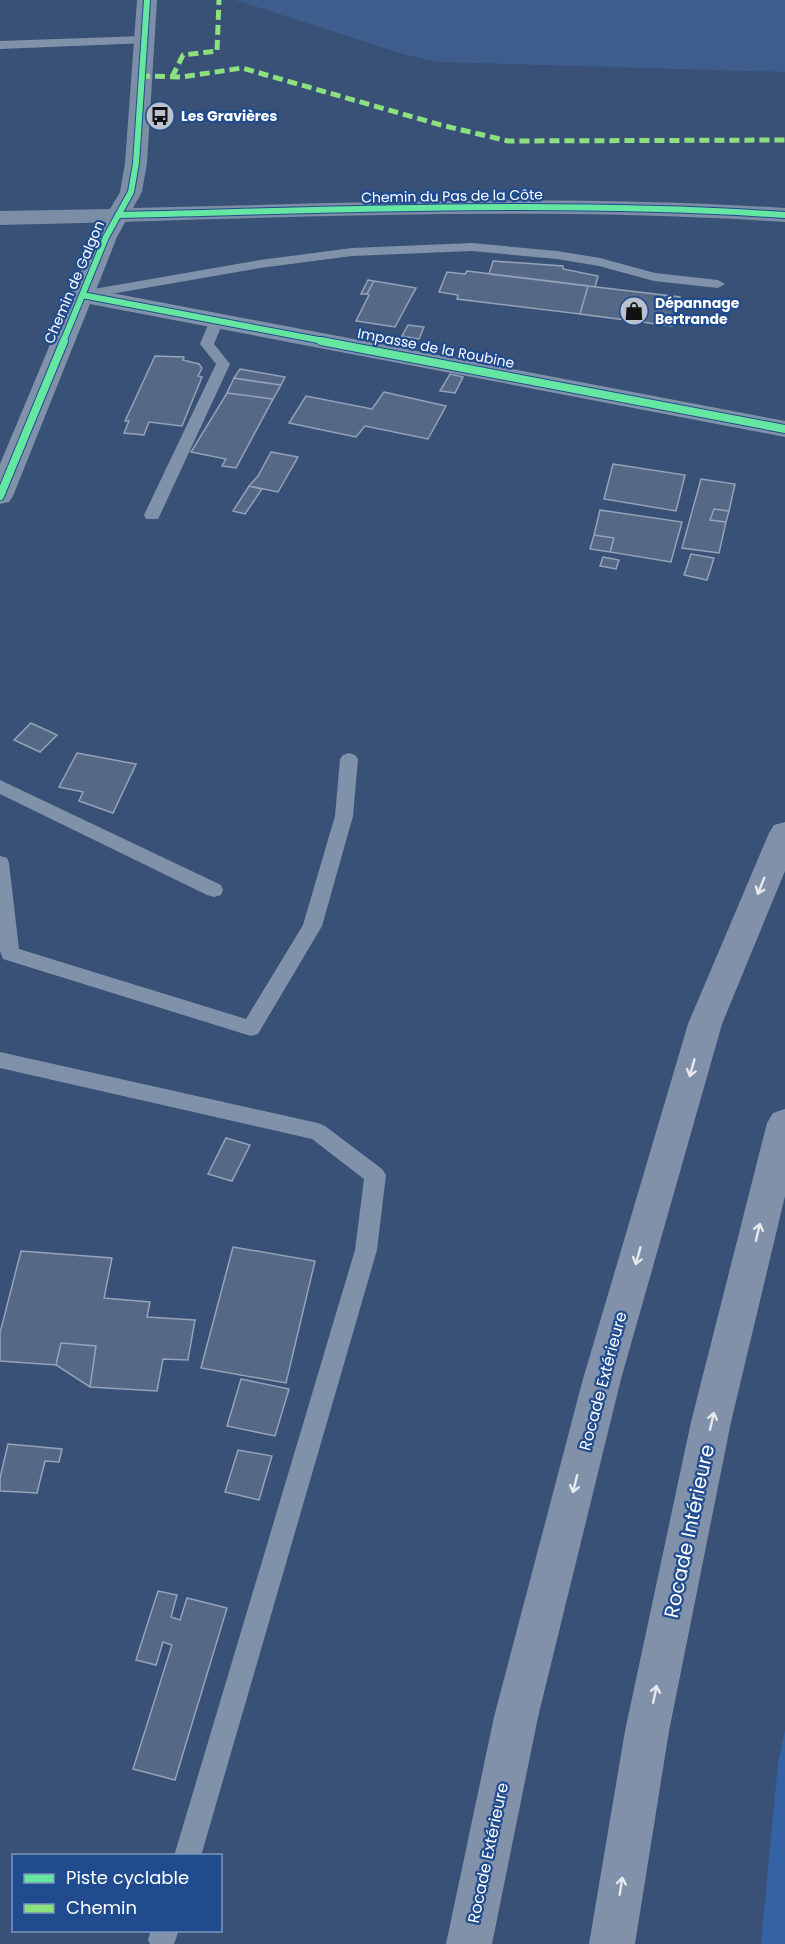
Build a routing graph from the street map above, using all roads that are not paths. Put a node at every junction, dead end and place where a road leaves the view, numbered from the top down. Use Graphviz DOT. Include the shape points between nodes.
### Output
graph roads {
  1 [pos="147,0"];
  2 [pos="143,40"];
  3 [pos="0,45"];
  4 [pos="118,215"];
  5 [pos="785,215"];
  6 [pos="0,218"];
  7 [pos="718,284"];
  8 [pos="82,295"];
  9 [pos="217,320"];
  10 [pos="785,429"];
  11 [pos="0,496"];
  12 [pos="153,515"];
  13 [pos="349,759"];
  14 [pos="0,786"];
  15 [pos="785,833"];
  16 [pos="0,863"];
  17 [pos="214,890"];
  18 [pos="0,1060"];
  19 [pos="785,1123"];
  20 [pos="188,1854"];
  21 [pos="469,1944"];
  22 [pos="612,1944"];
  1 -- 2 [label="street, Chemin de Galgon"];
  2 -- 3 [label="lane"];
  2 -- 4 [label="street, Chemin de Galgon" via="132,192"];
  4 -- 5 [label="street, Chemin du Pas de la Côte" via="679,207"];
  4 -- 6 [label="street, Chemin du Pas de la Côte"];
  4 -- 8 [label="street, Chemin de Galgon"];
  7 -- 8 [label="lane" via="654,277 557,255 472,247 352,252"];
  8 -- 9 [label="street, Impasse de la Roubine"];
  8 -- 11 [label="street, Chemin de Galgon"];
  9 -- 10 [label="street, Impasse de la Roubine"];
  9 -- 12 [label="lane" via="207,344 223,364"];
  13 -- 16 [label="lane" via="344,816 312,926 251,1028 10,954"];
  14 -- 17 [label="lane"];
  15 -- 21 [label="highway, Rocade Extérieure, one-way" via="705,1024 602,1379 516,1717"];
  18 -- 20 [label="lane" via="318,1132 375,1175 366,1250"];
  22 -- 19 [label="highway, Rocade Intérieure, one-way" via="647,1731 711,1422"];
}
